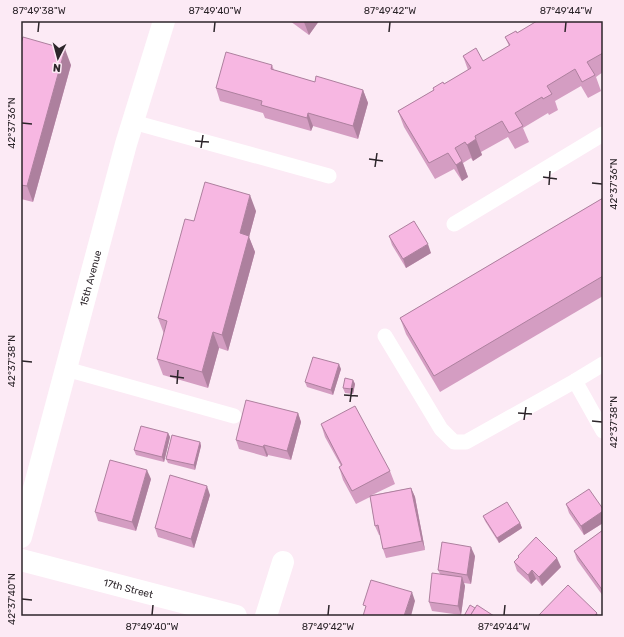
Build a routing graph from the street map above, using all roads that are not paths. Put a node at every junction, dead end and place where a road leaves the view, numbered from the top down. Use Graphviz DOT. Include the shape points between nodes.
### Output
graph roads {
  1 [pos="164,21"];
  2 [pos="133,122"];
  3 [pos="603,134"];
  4 [pos="330,176"];
  5 [pos="454,224"];
  6 [pos="385,336"];
  7 [pos="603,364"];
  8 [pos="66,369"];
  9 [pos="575,381"];
  10 [pos="234,416"];
  11 [pos="603,431"];
  12 [pos="21,537"];
  13 [pos="21,560"];
  14 [pos="283,562"];
  15 [pos="236,616"];
  16 [pos="266,616"];
  1 -- 2 [label="street, 15th Avenue"];
  2 -- 4 [label="lane"];
  2 -- 8 [label="street, 15th Avenue"];
  3 -- 5 [label="lane"];
  6 -- 9 [label="lane" via="441,429 454,442 466,442"];
  7 -- 9 [label="lane"];
  8 -- 10 [label="lane"];
  8 -- 12 [label="street, 15th Avenue"];
  9 -- 11 [label="lane"];
  13 -- 15 [label="street, 17th Street"];
  14 -- 16 [label="street"];
}
